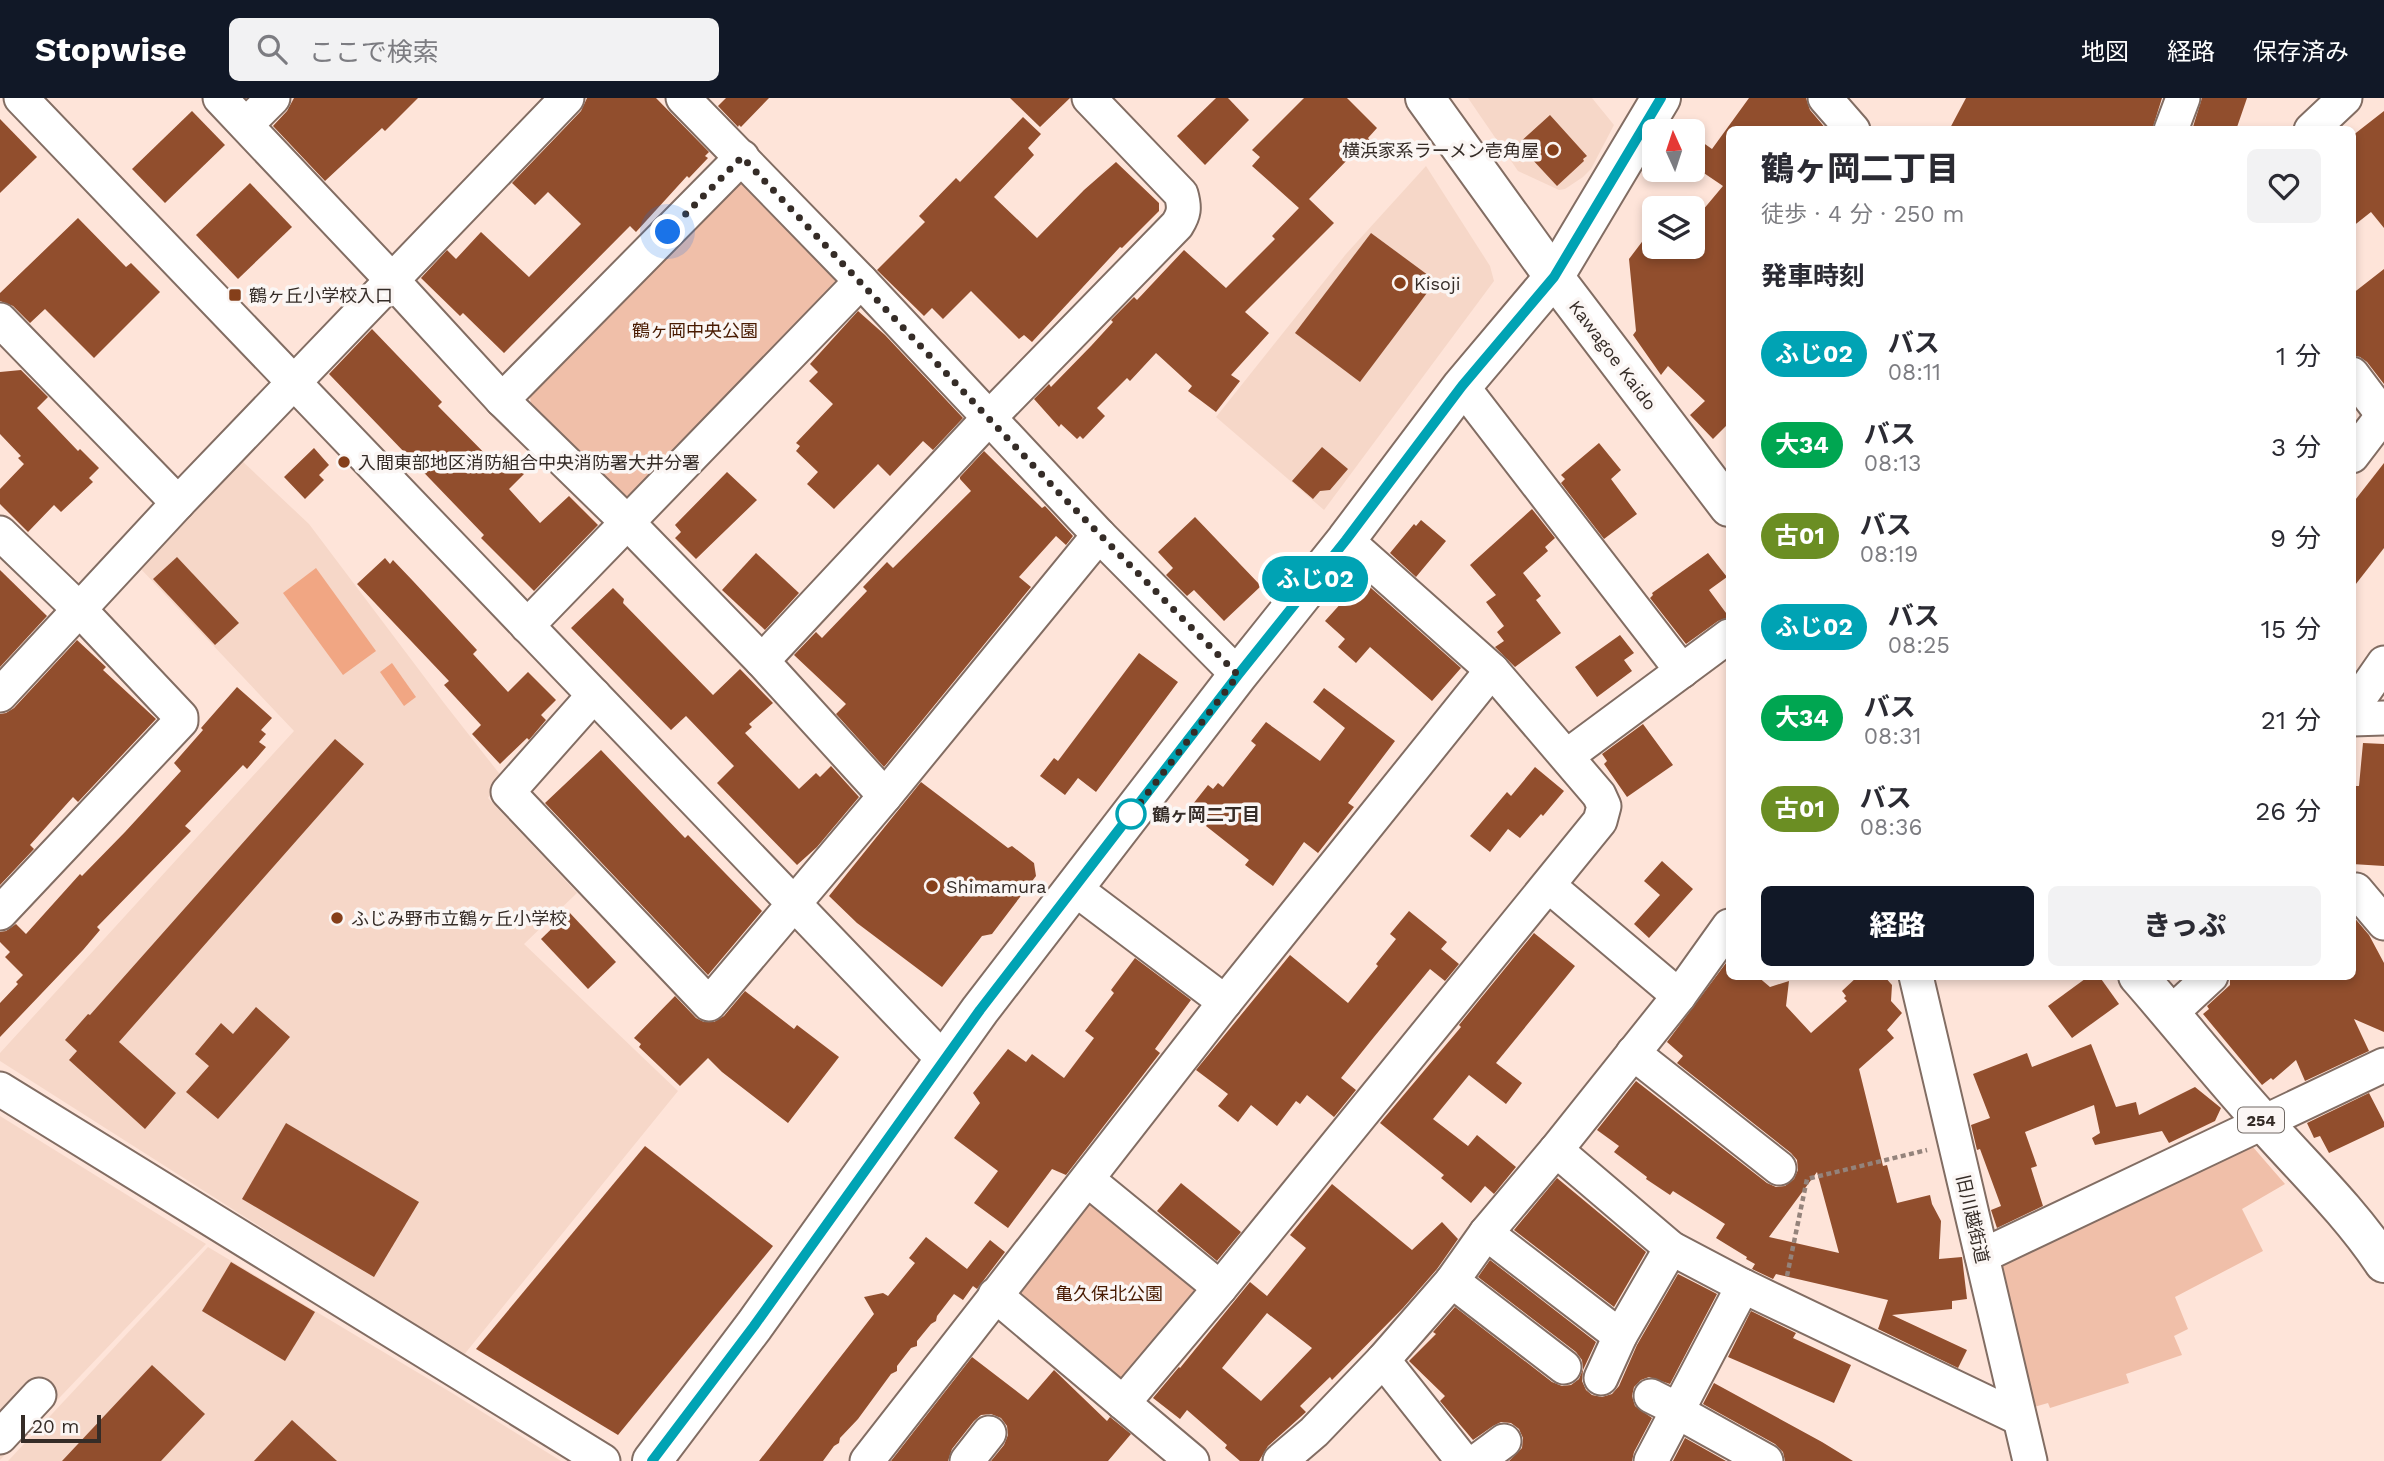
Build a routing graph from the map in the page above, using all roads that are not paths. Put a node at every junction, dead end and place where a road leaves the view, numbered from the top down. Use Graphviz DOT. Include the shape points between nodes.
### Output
graph roads {
  1 [pos="21,98"];
  2 [pos="220,98"];
  3 [pos="274,98"];
  4 [pos="567,98"];
  5 [pos="683,98"];
  6 [pos="1425,98"];
  7 [pos="1661,98"];
  8 [pos="1825,98"];
  9 [pos="2183,98"];
  10 [pos="2345,98"];
  11 [pos="1091,99"];
  12 [pos="246,125"];
  13 [pos="1850,126"];
  14 [pos="2172,126"];
  15 [pos="2315,126"];
  16 [pos="742,157"];
  17 [pos="1554,277"];
  18 [pos="391,279"];
  19 [pos="861,281"];
  20 [pos="0,320"];
  21 [pos="2356,379"];
  22 [pos="294,383"];
  23 [pos="1462,386"];
  24 [pos="502,400"];
  25 [pos="2384,415"];
  26 [pos="988,419"];
  27 [pos="2356,451"];
  28 [pos="178,503"];
  29 [pos="1726,503"];
  30 [pos="628,523"];
  31 [pos="0,533"];
  32 [pos="1099,535"];
  33 [pos="1346,540"];
  34 [pos="80,610"];
  35 [pos="527,625"];
  36 [pos="1726,638"];
  37 [pos="762,661"];
  38 [pos="2384,663"];
  39 [pos="1492,670"];
  40 [pos="1682,671"];
  41 [pos="1238,675"];
  42 [pos="0,695"];
  43 [pos="594,695"];
  44 [pos="2356,703"];
  45 [pos="2384,718"];
  46 [pos="2356,719"];
  47 [pos="1567,756"];
  48 [pos="885,796"];
  49 [pos="1549,886"];
  50 [pos="1074,888"];
  51 [pos="2364,893"];
  52 [pos="794,905"];
  53 [pos="0,914"];
  54 [pos="2384,923"];
  55 [pos="1726,930"];
  56 [pos="1917,980"];
  57 [pos="2142,980"];
  58 [pos="2207,980"];
  59 [pos="1679,996"];
  60 [pos="1226,1002"];
  61 [pos="2171,1013"];
  62 [pos="1633,1053"];
  63 [pos="944,1060"];
  64 [pos="2384,1065"];
  65 [pos="0,1089"];
  66 [pos="2263,1122"];
  67 [pos="1556,1150"];
  68 [pos="1779,1168"];
  69 [pos="1088,1180"];
  70 [pos="1486,1233"];
  71 [pos="1671,1248"];
  72 [pos="1982,1256"];
  73 [pos="2384,1263"];
  74 [pos="1452,1281"];
  75 [pos="1743,1286"];
  76 [pos="1220,1288"];
  77 [pos="995,1295"];
  78 [pos="1620,1336"];
  79 [pos="1384,1360"];
  80 [pos="1564,1367"];
  81 [pos="1601,1378"];
  82 [pos="39,1395"];
  83 [pos="1123,1403"];
  84 [pos="1669,1406"];
  85 [pos="2019,1418"];
  86 [pos="989,1433"];
  87 [pos="0,1437"];
  88 [pos="1504,1441"];
  89 [pos="603,1461"];
  90 [pos="652,1461"];
  91 [pos="867,1461"];
  92 [pos="967,1461"];
  93 [pos="1192,1461"];
  94 [pos="1280,1461"];
  95 [pos="1463,1461"];
  96 [pos="1478,1461"];
  97 [pos="1651,1461"];
  98 [pos="1766,1461"];
  99 [pos="2029,1461"];
  1 -- 22 [label="street"];
  2 -- 12 [label="street"];
  3 -- 12 [label="street"];
  4 -- 18 [label="street"];
  5 -- 16 [label="street"];
  6 -- 17 [label="main road, Kawagoe Kaido"];
  7 -- 17 [label="main road"];
  8 -- 13 [label="street"];
  9 -- 14 [label="street"];
  10 -- 15 [label="street"];
  11 -- 26 [label="street" via="1181,194 1184,214"];
  12 -- 18 [label="street"];
  16 -- 19 [label="street"];
  16 -- 24 [label="street"];
  17 -- 23 [label="main road"];
  17 -- 29 [label="main road, Kawagoe Kaido"];
  18 -- 22 [label="street"];
  18 -- 24 [label="street"];
  19 -- 26 [label="street"];
  19 -- 30 [label="street"];
  20 -- 28 [label="street"];
  21 -- 25 [label="street"];
  22 -- 28 [label="street"];
  22 -- 35 [label="street"];
  23 -- 33 [label="main road"];
  23 -- 40 [label="street"];
  24 -- 30 [label="street"];
  25 -- 27 [label="street"];
  26 -- 32 [label="street"];
  26 -- 37 [label="street"];
  28 -- 34 [label="street"];
  30 -- 35 [label="street"];
  30 -- 37 [label="street"];
  31 -- 34 [label="street"];
  32 -- 41 [label="street"];
  32 -- 48 [label="street"];
  33 -- 39 [label="street"];
  33 -- 41 [label="main road"];
  34 -- 42 [label="street"];
  34 -- 53 [label="street" via="180,713 181,721"];
  35 -- 43 [label="street"];
  36 -- 40 [label="street"];
  37 -- 48 [label="street"];
  38 -- 44 [label="street"];
  39 -- 47 [label="street"];
  39 -- 60 [label="street"];
  40 -- 47 [label="street"];
  41 -- 50 [label="main road"];
  43 -- 52 [label="street"];
  43 -- 52 [label="street" via="508,792 709,1004"];
  45 -- 46 [label="street"];
  47 -- 49 [label="street" via="1604,806 1600,821"];
  48 -- 52 [label="street"];
  49 -- 59 [label="street"];
  49 -- 76 [label="street"];
  50 -- 60 [label="street"];
  50 -- 63 [label="main road"];
  51 -- 54 [label="street"];
  52 -- 63 [label="street"];
  55 -- 59 [label="street"];
  56 -- 72 [label="street, 旧川越街道"];
  57 -- 61 [label="main road, 254"];
  58 -- 61 [label="street"];
  59 -- 62 [label="street"];
  60 -- 69 [label="street"];
  61 -- 66 [label="main road, 254"];
  62 -- 67 [label="street"];
  62 -- 68 [label="street"];
  63 -- 90 [label="main road"];
  64 -- 66 [label="street"];
  65 -- 89 [label="street"];
  66 -- 72 [label="street"];
  66 -- 73 [label="main road, 254" via="2327,1191"];
  67 -- 70 [label="street"];
  67 -- 71 [label="street"];
  69 -- 76 [label="street"];
  69 -- 77 [label="street"];
  70 -- 74 [label="street"];
  70 -- 78 [label="street"];
  71 -- 75 [label="street"];
  71 -- 78 [label="street"];
  72 -- 85 [label="street, 旧川越街道"];
  74 -- 79 [label="street"];
  74 -- 80 [label="street"];
  75 -- 84 [label="street"];
  75 -- 85 [label="street"];
  76 -- 83 [label="street"];
  77 -- 83 [label="street"];
  77 -- 91 [label="street"];
  78 -- 81 [label="street"];
  79 -- 94 [label="street"];
  79 -- 95 [label="street"];
  82 -- 87 [label="street"];
  83 -- 93 [label="street"];
  84 -- 97 [label="street"];
  84 -- 98 [label="street"];
  85 -- 99 [label="street, 旧川越街道"];
  86 -- 92 [label="street"];
  88 -- 96 [label="street"];
}
